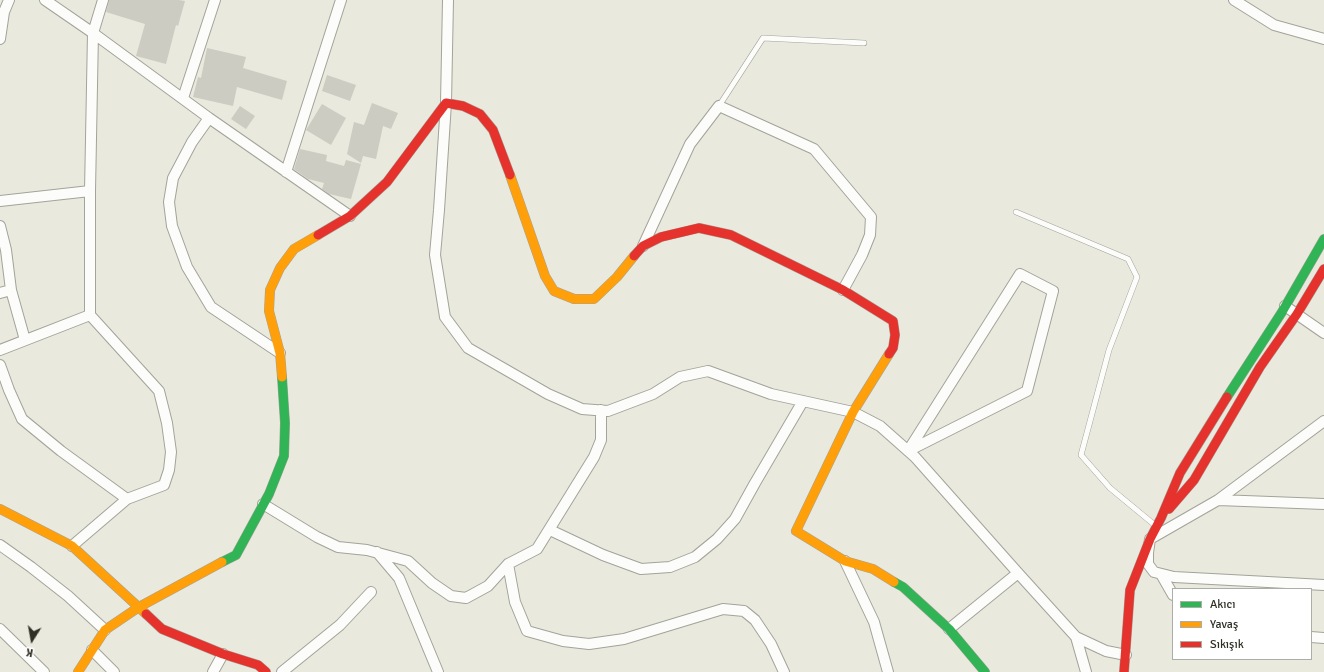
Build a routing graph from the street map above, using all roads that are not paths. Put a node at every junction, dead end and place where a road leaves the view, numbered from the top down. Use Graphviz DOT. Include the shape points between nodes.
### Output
graph roads {
  1 [pos="9,0"];
  2 [pos="45,0"];
  3 [pos="104,0"];
  4 [pos="215,0"];
  5 [pos="341,0"];
  6 [pos="448,0"];
  7 [pos="1234,0"];
  8 [pos="93,33"];
  9 [pos="0,39"];
  10 [pos="1324,39"];
  11 [pos="864,43"];
  12 [pos="183,98"];
  13 [pos="446,103"];
  14 [pos="719,106"];
  15 [pos="209,118"];
  16 [pos="286,172"];
  17 [pos="90,191"];
  18 [pos="0,201"];
  19 [pos="1016,212"];
  20 [pos="350,216"];
  21 [pos="0,226"];
  22 [pos="1324,239"];
  23 [pos="643,246"];
  24 [pos="3,251"];
  25 [pos="1324,269"];
  26 [pos="11,290"];
  27 [pos="843,290"];
  28 [pos="0,293"];
  29 [pos="1285,306"];
  30 [pos="1297,314"];
  31 [pos="90,315"];
  32 [pos="1324,333"];
  33 [pos="25,340"];
  34 [pos="0,350"];
  35 [pos="280,352"];
  36 [pos="0,365"];
  37 [pos="803,401"];
  38 [pos="601,410"];
  39 [pos="853,412"];
  40 [pos="1324,421"];
  41 [pos="908,451"];
  42 [pos="126,499"];
  43 [pos="1218,500"];
  44 [pos="263,504"];
  45 [pos="1324,504"];
  46 [pos="1,510"];
  47 [pos="1159,522"];
  48 [pos="550,530"];
  49 [pos="1150,539"];
  50 [pos="0,545"];
  51 [pos="72,546"];
  52 [pos="377,552"];
  53 [pos="844,561"];
  54 [pos="508,564"];
  55 [pos="1018,573"];
  56 [pos="1161,574"];
  57 [pos="1324,585"];
  58 [pos="371,592"];
  59 [pos="1172,593"];
  60 [pos="139,607"];
  61 [pos="949,629"];
  62 [pos="0,630"];
  63 [pos="105,630"];
  64 [pos="1076,637"];
  65 [pos="1312,637"];
  66 [pos="1324,638"];
  67 [pos="92,650"];
  68 [pos="223,654"];
  69 [pos="1126,655"];
  70 [pos="44,672"];
  71 [pos="78,672"];
  72 [pos="114,672"];
  73 [pos="213,672"];
  74 [pos="266,672"];
  75 [pos="282,672"];
  76 [pos="438,672"];
  77 [pos="784,672"];
  78 [pos="888,672"];
  79 [pos="985,672"];
  80 [pos="1086,672"];
  81 [pos="1124,672"];
  1 -- 9 [label="street" via="4,12"];
  2 -- 8 [label="street"];
  3 -- 8 [label="street"];
  4 -- 12 [label="street"];
  5 -- 16 [label="street"];
  6 -- 13 [label="street"];
  7 -- 10 [label="street" via="1274,25"];
  8 -- 12 [label="street"];
  8 -- 17 [label="street"];
  11 -- 14 [label="lane" via="762,38"];
  12 -- 15 [label="street"];
  13 -- 20 [label="street" via="387,182"];
  13 -- 23 [label="street" via="463,106 480,114 493,130 543,270 554,292 574,299 594,299"];
  13 -- 38 [label="street" via="435,254 445,317 468,348 548,394 582,409"];
  14 -- 23 [label="street" via="690,144"];
  14 -- 27 [label="street" via="814,149 871,216 868,242"];
  15 -- 16 [label="street"];
  15 -- 35 [label="street" via="192,142 173,178 169,202 172,226 187,267 211,307"];
  16 -- 20 [label="street"];
  17 -- 18 [label="street"];
  17 -- 31 [label="street"];
  19 -- 47 [label="lane" via="1128,259 1137,277 1109,350 1081,455 1110,488"];
  20 -- 35 [label="street" via="294,249 280,268 270,290 269,311"];
  21 -- 24 [label="street"];
  22 -- 29 [label="street"];
  23 -- 27 [label="street" via="661,237 699,228 731,235"];
  24 -- 26 [label="street"];
  25 -- 30 [label="street"];
  26 -- 28 [label="street"];
  26 -- 33 [label="street"];
  27 -- 39 [label="street" via="893,321 895,335 893,348"];
  29 -- 30 [label="street"];
  29 -- 47 [label="street" via="1180,473"];
  30 -- 32 [label="street"];
  30 -- 47 [label="street" via="1260,367 1194,480"];
  31 -- 33 [label="street"];
  31 -- 42 [label="street" via="159,391 167,423 171,452 164,485"];
  33 -- 34 [label="street"];
  35 -- 44 [label="street" via="285,423 284,456"];
  36 -- 42 [label="street" via="22,419"];
  37 -- 38 [label="street" via="771,394 708,371 680,377 653,394 608,411"];
  37 -- 39 [label="street"];
  37 -- 48 [label="street" via="735,519 717,539 695,557 670,567 641,569 603,555"];
  38 -- 48 [label="street" via="599,446"];
  39 -- 41 [label="street" via="880,426"];
  39 -- 53 [label="street" via="796,531"];
  40 -- 43 [label="street"];
  41 -- 41 [label="street" via="1020,274 1053,291 1027,391"];
  41 -- 55 [label="street"];
  42 -- 51 [label="street"];
  43 -- 45 [label="street"];
  43 -- 49 [label="street"];
  44 -- 52 [label="street" via="338,547"];
  44 -- 60 [label="street" via="236,555"];
  46 -- 51 [label="street"];
  47 -- 49 [label="street"];
  48 -- 54 [label="street" via="537,549"];
  49 -- 56 [label="street" via="1148,564 1154,572"];
  49 -- 69 [label="street" via="1130,590"];
  50 -- 63 [label="street" via="68,596"];
  51 -- 60 [label="street"];
  52 -- 54 [label="street" via="408,561 451,596 466,598 488,586"];
  52 -- 76 [label="street" via="399,578"];
  53 -- 61 [label="street" via="873,569 903,588"];
  53 -- 78 [label="street" via="874,622"];
  54 -- 77 [label="street" via="515,602 528,631 563,641 588,644 624,639 723,609 744,612 755,620 771,644"];
  55 -- 61 [label="street"];
  55 -- 64 [label="street"];
  56 -- 57 [label="street" via="1174,577"];
  56 -- 59 [label="street"];
  58 -- 75 [label="street" via="340,625"];
  60 -- 63 [label="street"];
  60 -- 68 [label="street" via="162,629"];
  61 -- 79 [label="street"];
  62 -- 70 [label="street"];
  63 -- 67 [label="street"];
  64 -- 69 [label="street" via="1106,651"];
  64 -- 80 [label="street"];
  65 -- 66 [label="street"];
  67 -- 71 [label="street"];
  67 -- 72 [label="street"];
  68 -- 73 [label="street"];
  68 -- 74 [label="street" via="258,665"];
  69 -- 81 [label="street"];
}
